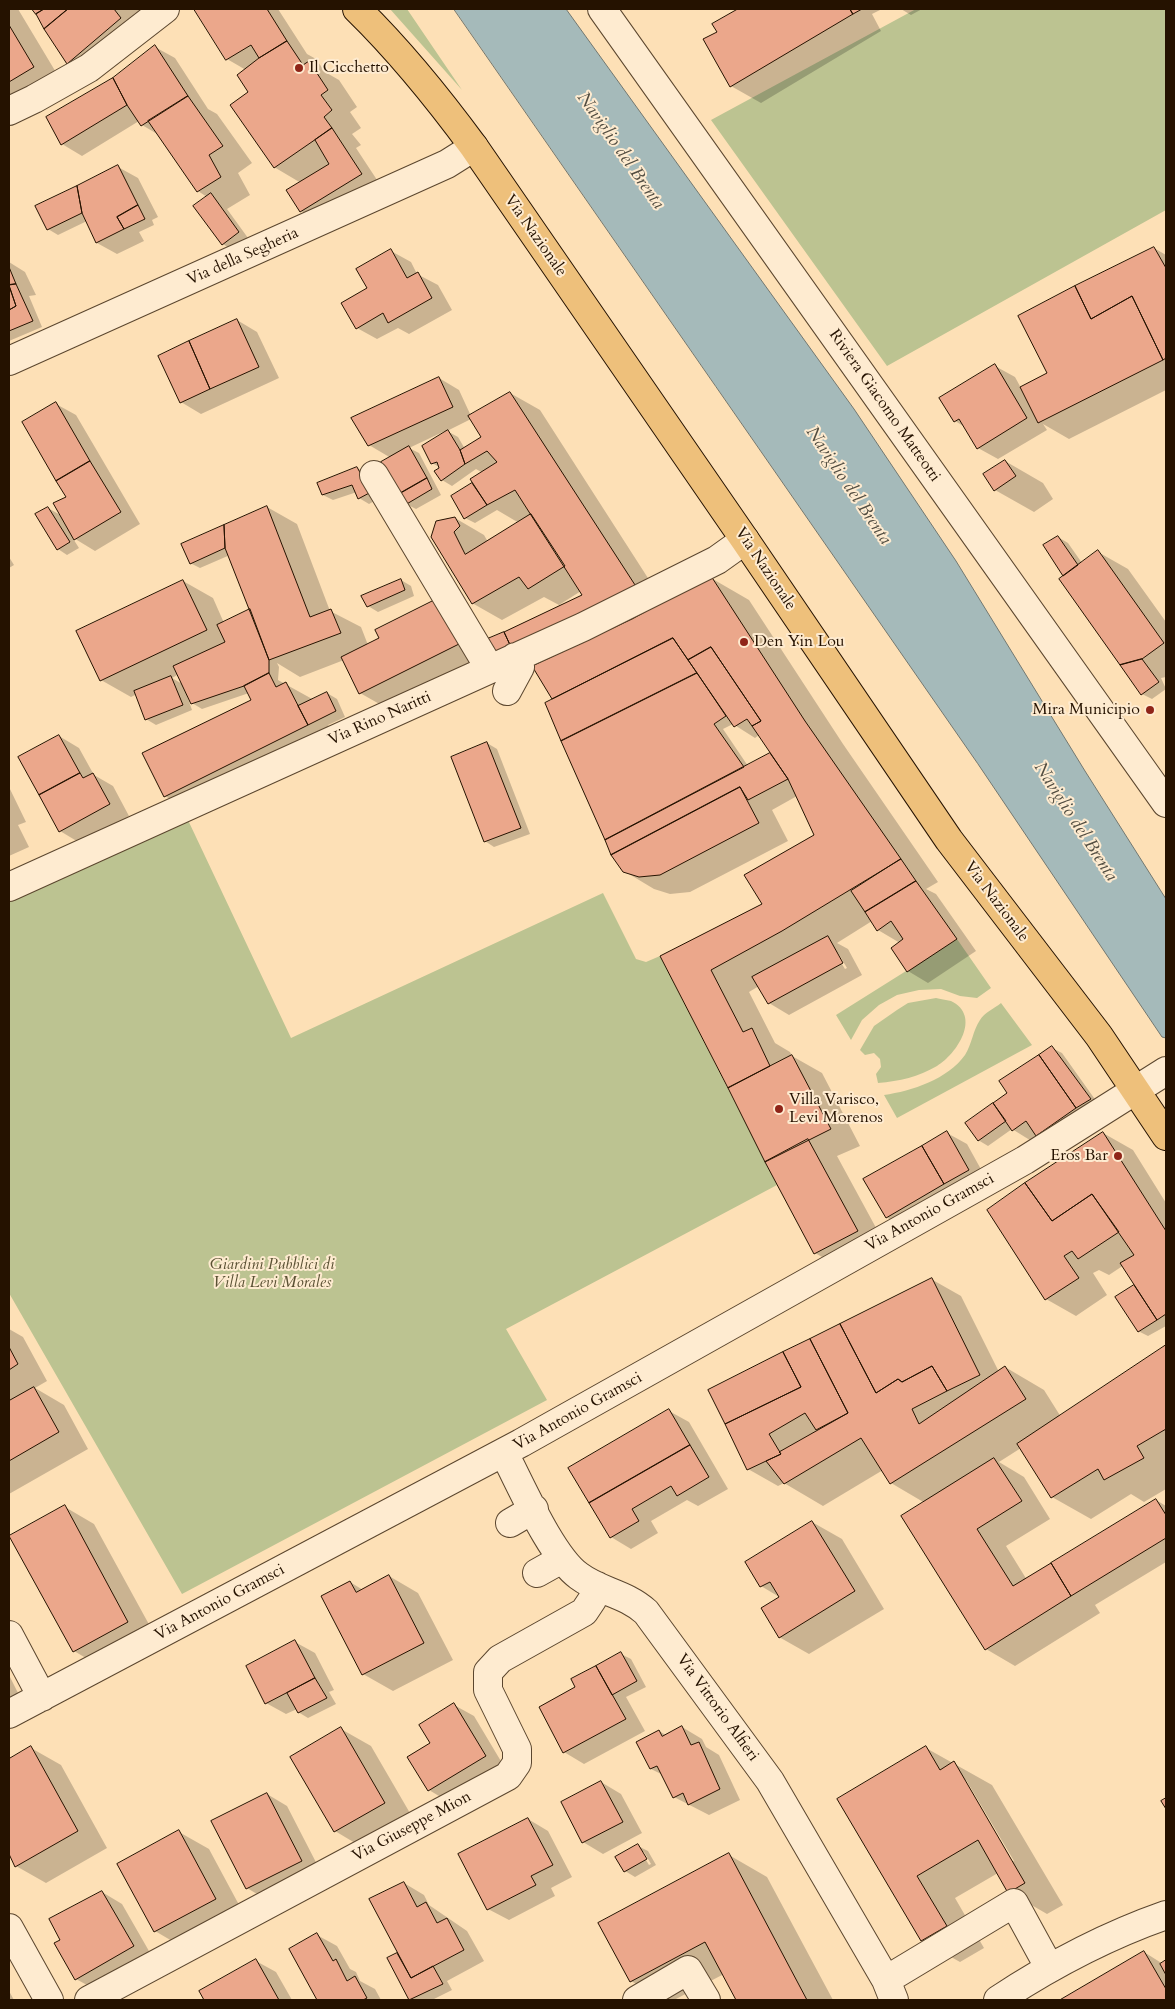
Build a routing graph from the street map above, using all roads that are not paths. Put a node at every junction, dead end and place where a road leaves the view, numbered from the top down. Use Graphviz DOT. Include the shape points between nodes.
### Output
graph roads {
  1 [pos="166,9"];
  2 [pos="357,9"];
  3 [pos="602,9"];
  4 [pos="9,111"];
  5 [pos="474,147"];
  6 [pos="9,361"];
  7 [pos="374,474"];
  8 [pos="745,540"];
  9 [pos="515,657"];
  10 [pos="490,669"];
  11 [pos="506,691"];
  12 [pos="1166,803"];
  13 [pos="9,887"];
  14 [pos="1166,1071"];
  15 [pos="1136,1090"];
  16 [pos="1166,1136"];
  17 [pos="504,1453"];
  18 [pos="534,1509"];
  19 [pos="510,1522"];
  20 [pos="562,1560"];
  21 [pos="536,1573"];
  22 [pos="596,1586"];
  23 [pos="9,1635"];
  24 [pos="42,1697"];
  25 [pos="9,1714"];
  26 [pos="1166,1915"];
  27 [pos="9,1928"];
  28 [pos="1040,1982"];
  29 [pos="890,1990"];
  30 [pos="49,2000"];
  31 [pos="89,2000"];
  32 [pos="637,2000"];
  33 [pos="706,2000"];
  34 [pos="998,2000"];
  1 -- 4 [label="street" via="89,68"];
  2 -- 5 [label="main road, Via Nazionale" via="438,97"];
  3 -- 12 [label="street, Riviera Giacomo Matteotti"];
  5 -- 6 [label="street, Via della Segheria" via="448,164"];
  5 -- 8 [label="main road, Via Nazionale"];
  7 -- 10 [label="street"];
  8 -- 9 [label="street, Via Rino Naritti" via="717,560"];
  8 -- 15 [label="main road, Via Nazionale" via="949,840 1099,1036"];
  9 -- 10 [label="street, Via Rino Naritti"];
  9 -- 11 [label="street" via="520,667"];
  10 -- 13 [label="street, Via Rino Naritti"];
  14 -- 15 [label="street, Via Antonio Gramsci"];
  15 -- 16 [label="main road, Via Nazionale"];
  15 -- 17 [label="street, Via Antonio Gramsci" via="1025,1160"];
  17 -- 18 [label="street, Via Vittorio Alfieri"];
  17 -- 24 [label="street, Via Antonio Gramsci"];
  18 -- 19 [label="street"];
  18 -- 20 [label="street, Via Vittorio Alfieri"];
  20 -- 21 [label="street"];
  20 -- 22 [label="street, Via Vittorio Alfieri" via="578,1576"];
  22 -- 29 [label="street, Via Vittorio Alfieri" via="633,1601 651,1618 770,1781"];
  22 -- 31 [label="street, Via Giuseppe Mion" via="584,1612 500,1659 488,1672 488,1690 517,1749 517,1764 508,1776"];
  23 -- 24 [label="street"];
  24 -- 25 [label="street, Via Antonio Gramsci"];
  26 -- 28 [label="street" via="1136,1926"];
  27 -- 30 [label="street"];
  28 -- 29 [label="street" via="1031,1935 1014,1903"];
  28 -- 34 [label="street"];
  32 -- 33 [label="street" via="688,1970"];
}
